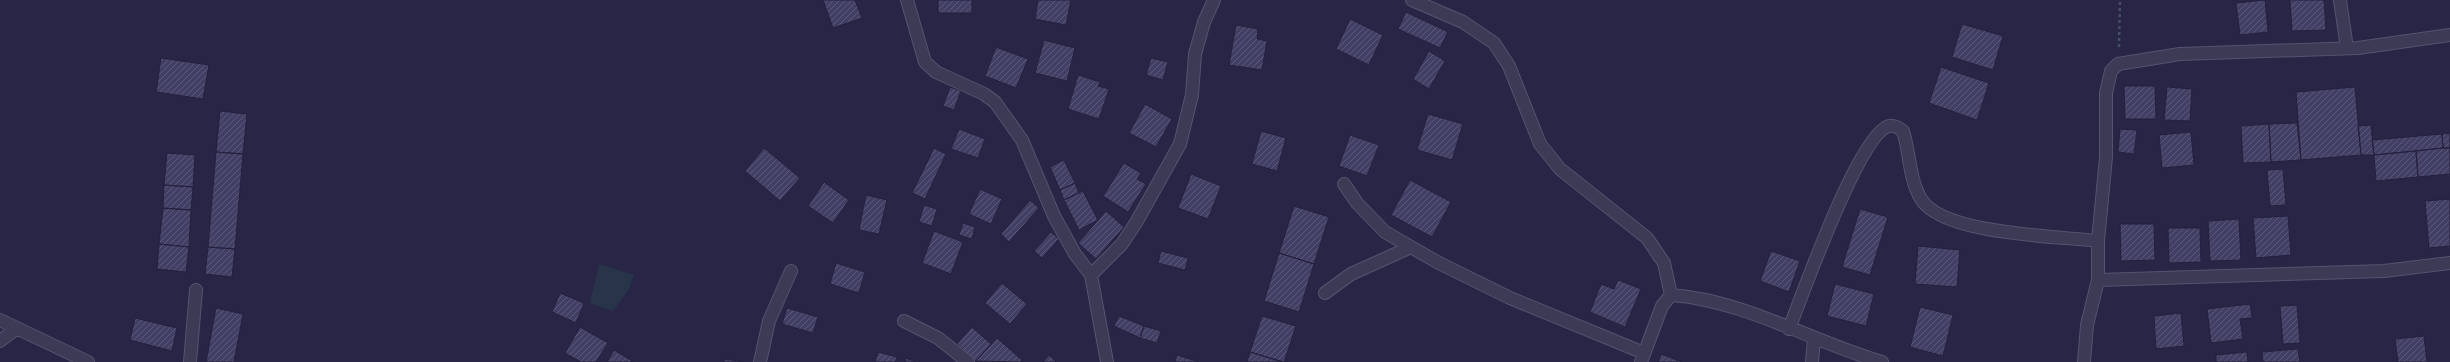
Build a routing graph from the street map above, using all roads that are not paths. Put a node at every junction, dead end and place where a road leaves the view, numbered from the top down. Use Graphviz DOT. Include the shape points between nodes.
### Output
graph roads {
  1 [pos="907,0"];
  2 [pos="1214,0"];
  3 [pos="1412,0"];
  4 [pos="2340,0"];
  5 [pos="2450,35"];
  6 [pos="2348,48"];
  7 [pos="1344,184"];
  8 [pos="2098,242"];
  9 [pos="1411,247"];
  10 [pos="2450,263"];
  11 [pos="791,271"];
  12 [pos="1091,275"];
  13 [pos="2098,280"];
  14 [pos="196,290"];
  15 [pos="1325,293"];
  16 [pos="1671,295"];
  17 [pos="0,320"];
  18 [pos="904,321"];
  19 [pos="16,329"];
  20 [pos="1789,329"];
  21 [pos="1814,339"];
  22 [pos="0,341"];
  23 [pos="1642,357"];
  24 [pos="88,362"];
  25 [pos="190,362"];
  26 [pos="760,362"];
  27 [pos="968,362"];
  28 [pos="1108,362"];
  29 [pos="1812,362"];
  30 [pos="1882,362"];
  31 [pos="2084,362"];
  1 -- 12 [label="street" via="925,62 936,72 984,94 1004,112 1022,140 1054,216 1075,254"];
  2 -- 12 [label="street" via="1204,22 1195,54 1192,95 1180,144 1137,222 1122,244"];
  3 -- 16 [label="street" via="1462,22 1494,43 1509,66 1540,144 1560,170 1647,238 1664,263"];
  4 -- 6 [label="street"];
  5 -- 6 [label="street"];
  6 -- 8 [label="street" via="2180,54 2118,64 2111,71 2106,93 2106,157"];
  7 -- 9 [label="street" via="1357,203 1385,232"];
  8 -- 13 [label="street"];
  8 -- 20 [label="street" via="1986,230 1955,222 1934,213 1921,199 1913,179 1903,131 1896,126 1889,126 1862,156 1841,198"];
  9 -- 15 [label="street" via="1351,274"];
  9 -- 23 [label="street" via="1510,298"];
  10 -- 13 [label="street" via="2384,271"];
  11 -- 26 [label="street" via="769,320"];
  12 -- 28 [label="street"];
  13 -- 31 [label="street" via="2087,325"];
  14 -- 25 [label="street"];
  16 -- 20 [label="street" via="1700,299 1737,309"];
  16 -- 23 [label="street" via="1662,306"];
  17 -- 19 [label="street"];
  18 -- 27 [label="street" via="938,338"];
  19 -- 22 [label="street"];
  19 -- 24 [label="street"];
  20 -- 21 [label="street"];
  21 -- 29 [label="street"];
  21 -- 30 [label="street"];
}
